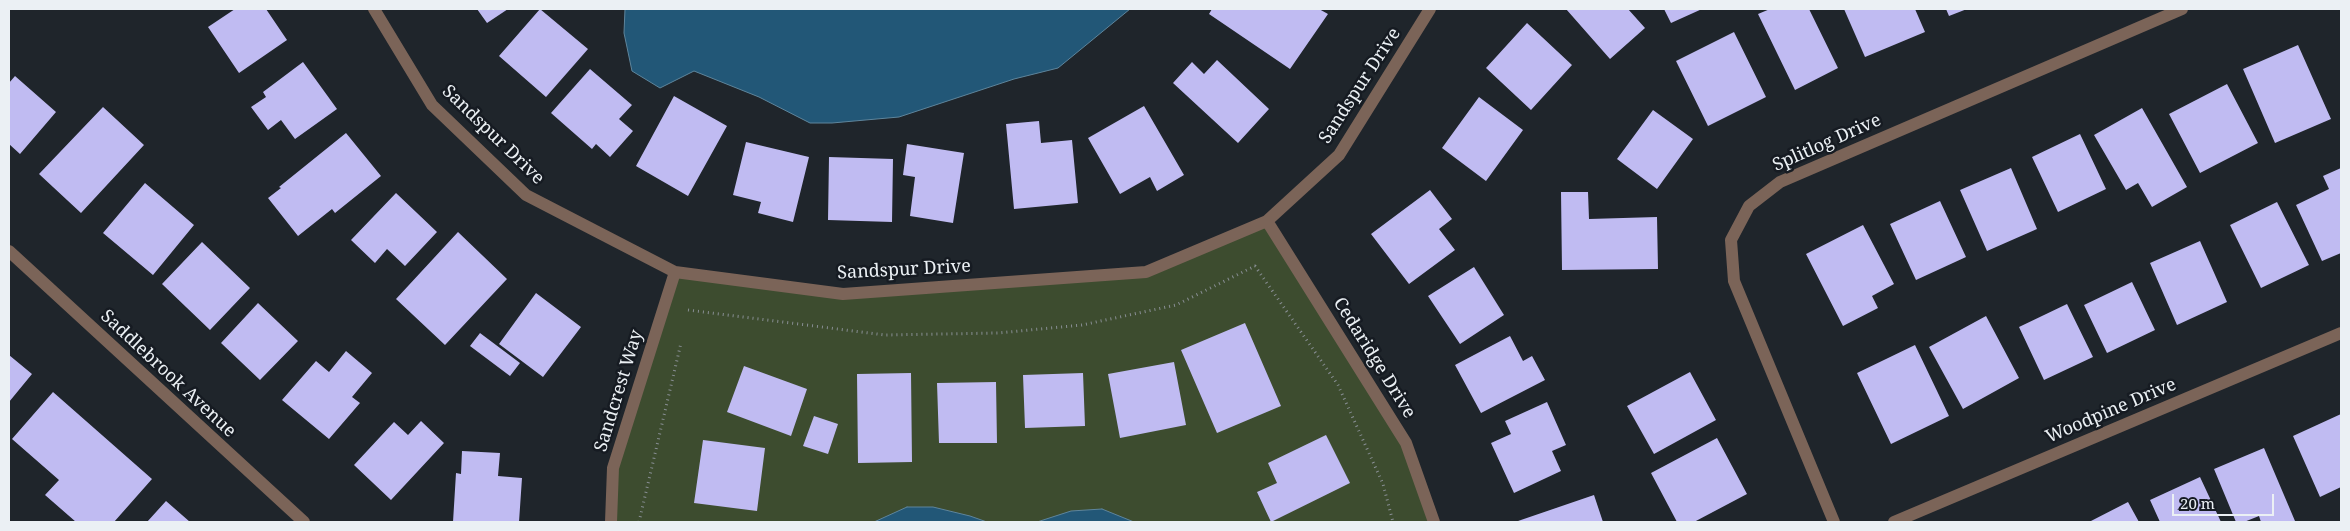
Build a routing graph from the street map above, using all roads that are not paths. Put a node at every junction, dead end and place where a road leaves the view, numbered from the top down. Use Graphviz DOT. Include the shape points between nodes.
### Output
graph roads {
  1 [pos="374,9"];
  2 [pos="1430,9"];
  3 [pos="2182,9"];
  4 [pos="1267,221"];
  5 [pos="9,251"];
  6 [pos="675,272"];
  7 [pos="2341,333"];
  8 [pos="304,522"];
  9 [pos="610,522"];
  10 [pos="1434,522"];
  11 [pos="1834,522"];
  12 [pos="1894,522"];
  1 -- 6 [label="street, Sandspur Drive" via="432,105 526,196"];
  2 -- 4 [label="street, Sandspur Drive" via="1339,155"];
  3 -- 11 [label="street, Splitlog Drive" via="1780,182 1749,206 1731,240 1734,281"];
  4 -- 6 [label="street, Sandspur Drive" via="1146,272 843,294"];
  4 -- 10 [label="street, Cedaridge Drive" via="1406,443"];
  5 -- 8 [label="street, Saddlebrook Avenue"];
  6 -- 9 [label="street, Sandcrest Way" via="613,468"];
  7 -- 12 [label="street, Woodpine Drive"];
}
